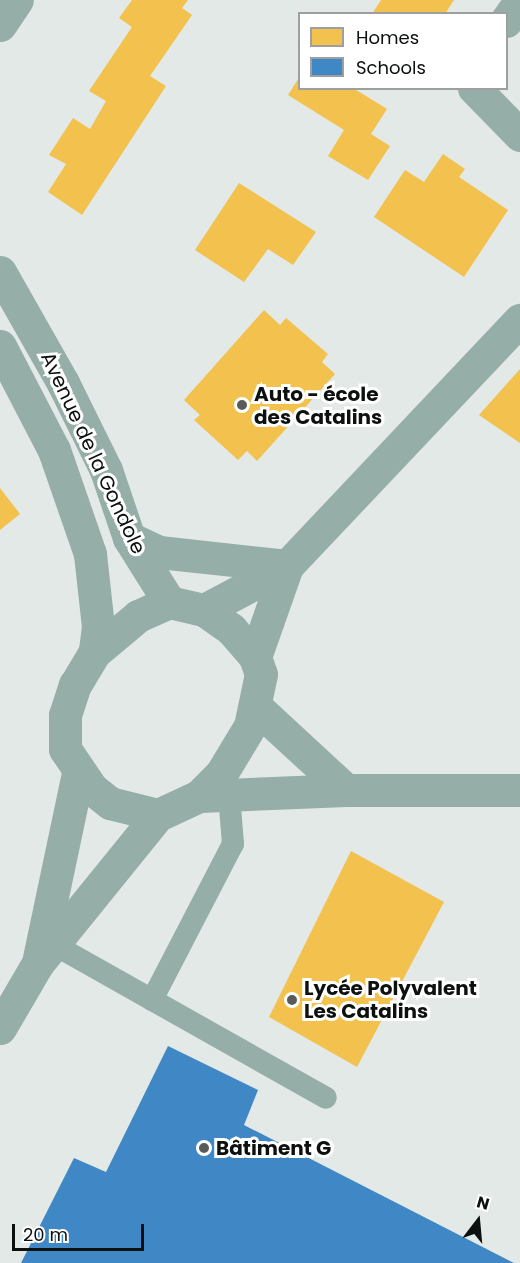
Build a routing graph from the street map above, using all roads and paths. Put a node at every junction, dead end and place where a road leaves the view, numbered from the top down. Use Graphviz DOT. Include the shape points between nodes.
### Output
graph roads {
  1 [pos="17,0"];
  2 [pos="520,1"];
  3 [pos="508,19"];
  4 [pos="0,24"];
  5 [pos="476,90"];
  6 [pos="520,135"];
  7 [pos="0,272"];
  8 [pos="520,320"];
  9 [pos="0,346"];
  10 [pos="11,391"];
  11 [pos="129,538"];
  12 [pos="287,566"];
  13 [pos="170,602"];
  14 [pos="204,610"];
  15 [pos="94,651"];
  16 [pos="255,657"];
  17 [pos="256,707"];
  18 [pos="78,773"];
  19 [pos="346,790"];
  20 [pos="520,790"];
  21 [pos="214,795"];
  22 [pos="158,815"];
  23 [pos="46,953"];
  24 [pos="152,1000"];
  25 [pos="0,1028"];
  26 [pos="326,1098"];
  1 -- 4 [label="street"];
  2 -- 3 [label="street"];
  5 -- 6 [label="street"];
  7 -- 11 [label="street, Avenue de la Gondole" via="63,383 105,470"];
  8 -- 12 [label="street"];
  9 -- 10 [label="street, Avenue de la Gondole"];
  10 -- 15 [label="street, Avenue de la Gondole" via="54,450 90,554 98,626"];
  11 -- 12 [label="street" via="159,552"];
  11 -- 13 [label="street, Avenue de la Gondole"];
  12 -- 14 [label="street"];
  12 -- 16 [label="street"];
  13 -- 14 [label="street"];
  13 -- 15 [label="street" via="138,616"];
  14 -- 16 [label="street" via="231,629"];
  15 -- 18 [label="street" via="75,685 65,715 65,749"];
  16 -- 17 [label="street" via="261,674"];
  17 -- 19 [label="street"];
  17 -- 21 [label="street"];
  18 -- 22 [label="street" via="110,803"];
  18 -- 23 [label="street"];
  19 -- 20 [label="street"];
  19 -- 21 [label="street"];
  21 -- 22 [label="street"];
  21 -- 24 [label="lane" via="233,844"];
  22 -- 23 [label="street"];
  23 -- 24 [label="lane"];
  23 -- 25 [label="street"];
  24 -- 26 [label="lane"];
}
